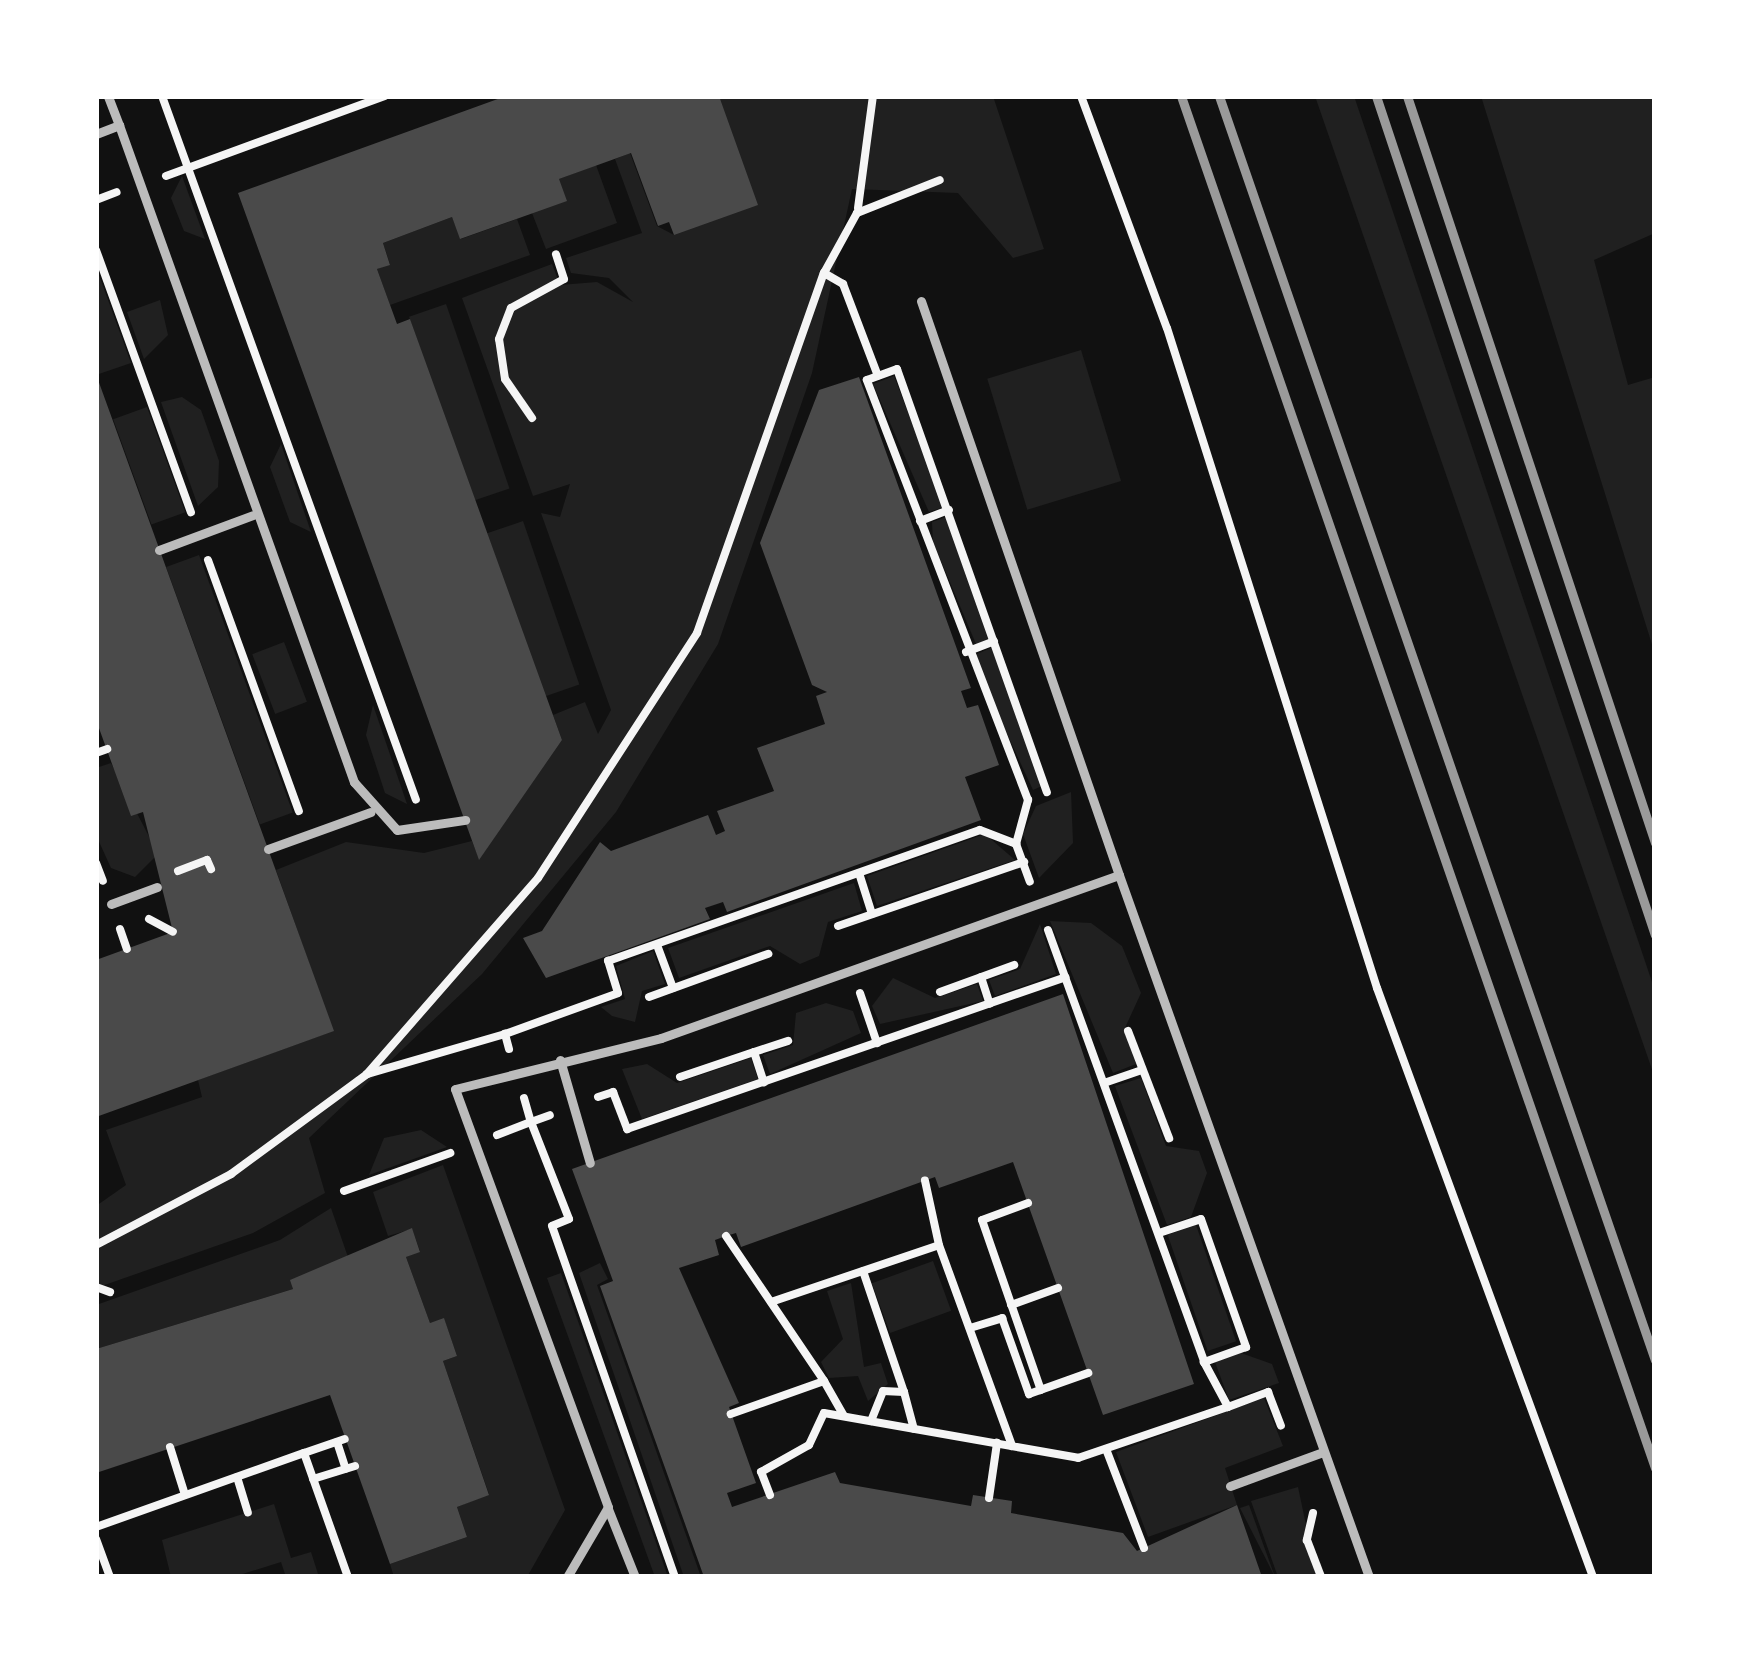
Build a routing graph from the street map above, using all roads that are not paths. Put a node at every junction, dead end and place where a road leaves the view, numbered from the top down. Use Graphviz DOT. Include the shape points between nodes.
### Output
graph roads {
  1 [pos="108,96"];
  2 [pos="119,125"];
  3 [pos="96,134"];
  4 [pos="921,301"];
  5 [pos="253,515"];
  6 [pos="159,550"];
  7 [pos="371,812"];
  8 [pos="465,820"];
  9 [pos="268,849"];
  10 [pos="1119,875"];
  11 [pos="157,887"];
  12 [pos="111,904"];
  13 [pos="560,1060"];
  14 [pos="590,1163"];
  15 [pos="1323,1452"];
  16 [pos="1230,1486"];
  17 [pos="608,1507"];
  18 [pos="568,1577"];
  19 [pos="635,1577"];
  20 [pos="1369,1577"];
  1 -- 2 [label="lane"];
  2 -- 3 [label="lane"];
  2 -- 5 [label="lane"];
  4 -- 10 [label="lane"];
  5 -- 6 [label="lane"];
  5 -- 7 [label="lane"];
  7 -- 8 [label="lane" via="397,830"];
  7 -- 9 [label="lane"];
  10 -- 13 [label="lane" via="661,1038"];
  10 -- 15 [label="lane"];
  11 -- 12 [label="lane"];
  13 -- 14 [label="lane"];
  13 -- 17 [label="lane" via="455,1088"];
  15 -- 16 [label="lane"];
  15 -- 20 [label="lane"];
  17 -- 18 [label="lane"];
  17 -- 19 [label="lane"];
}
